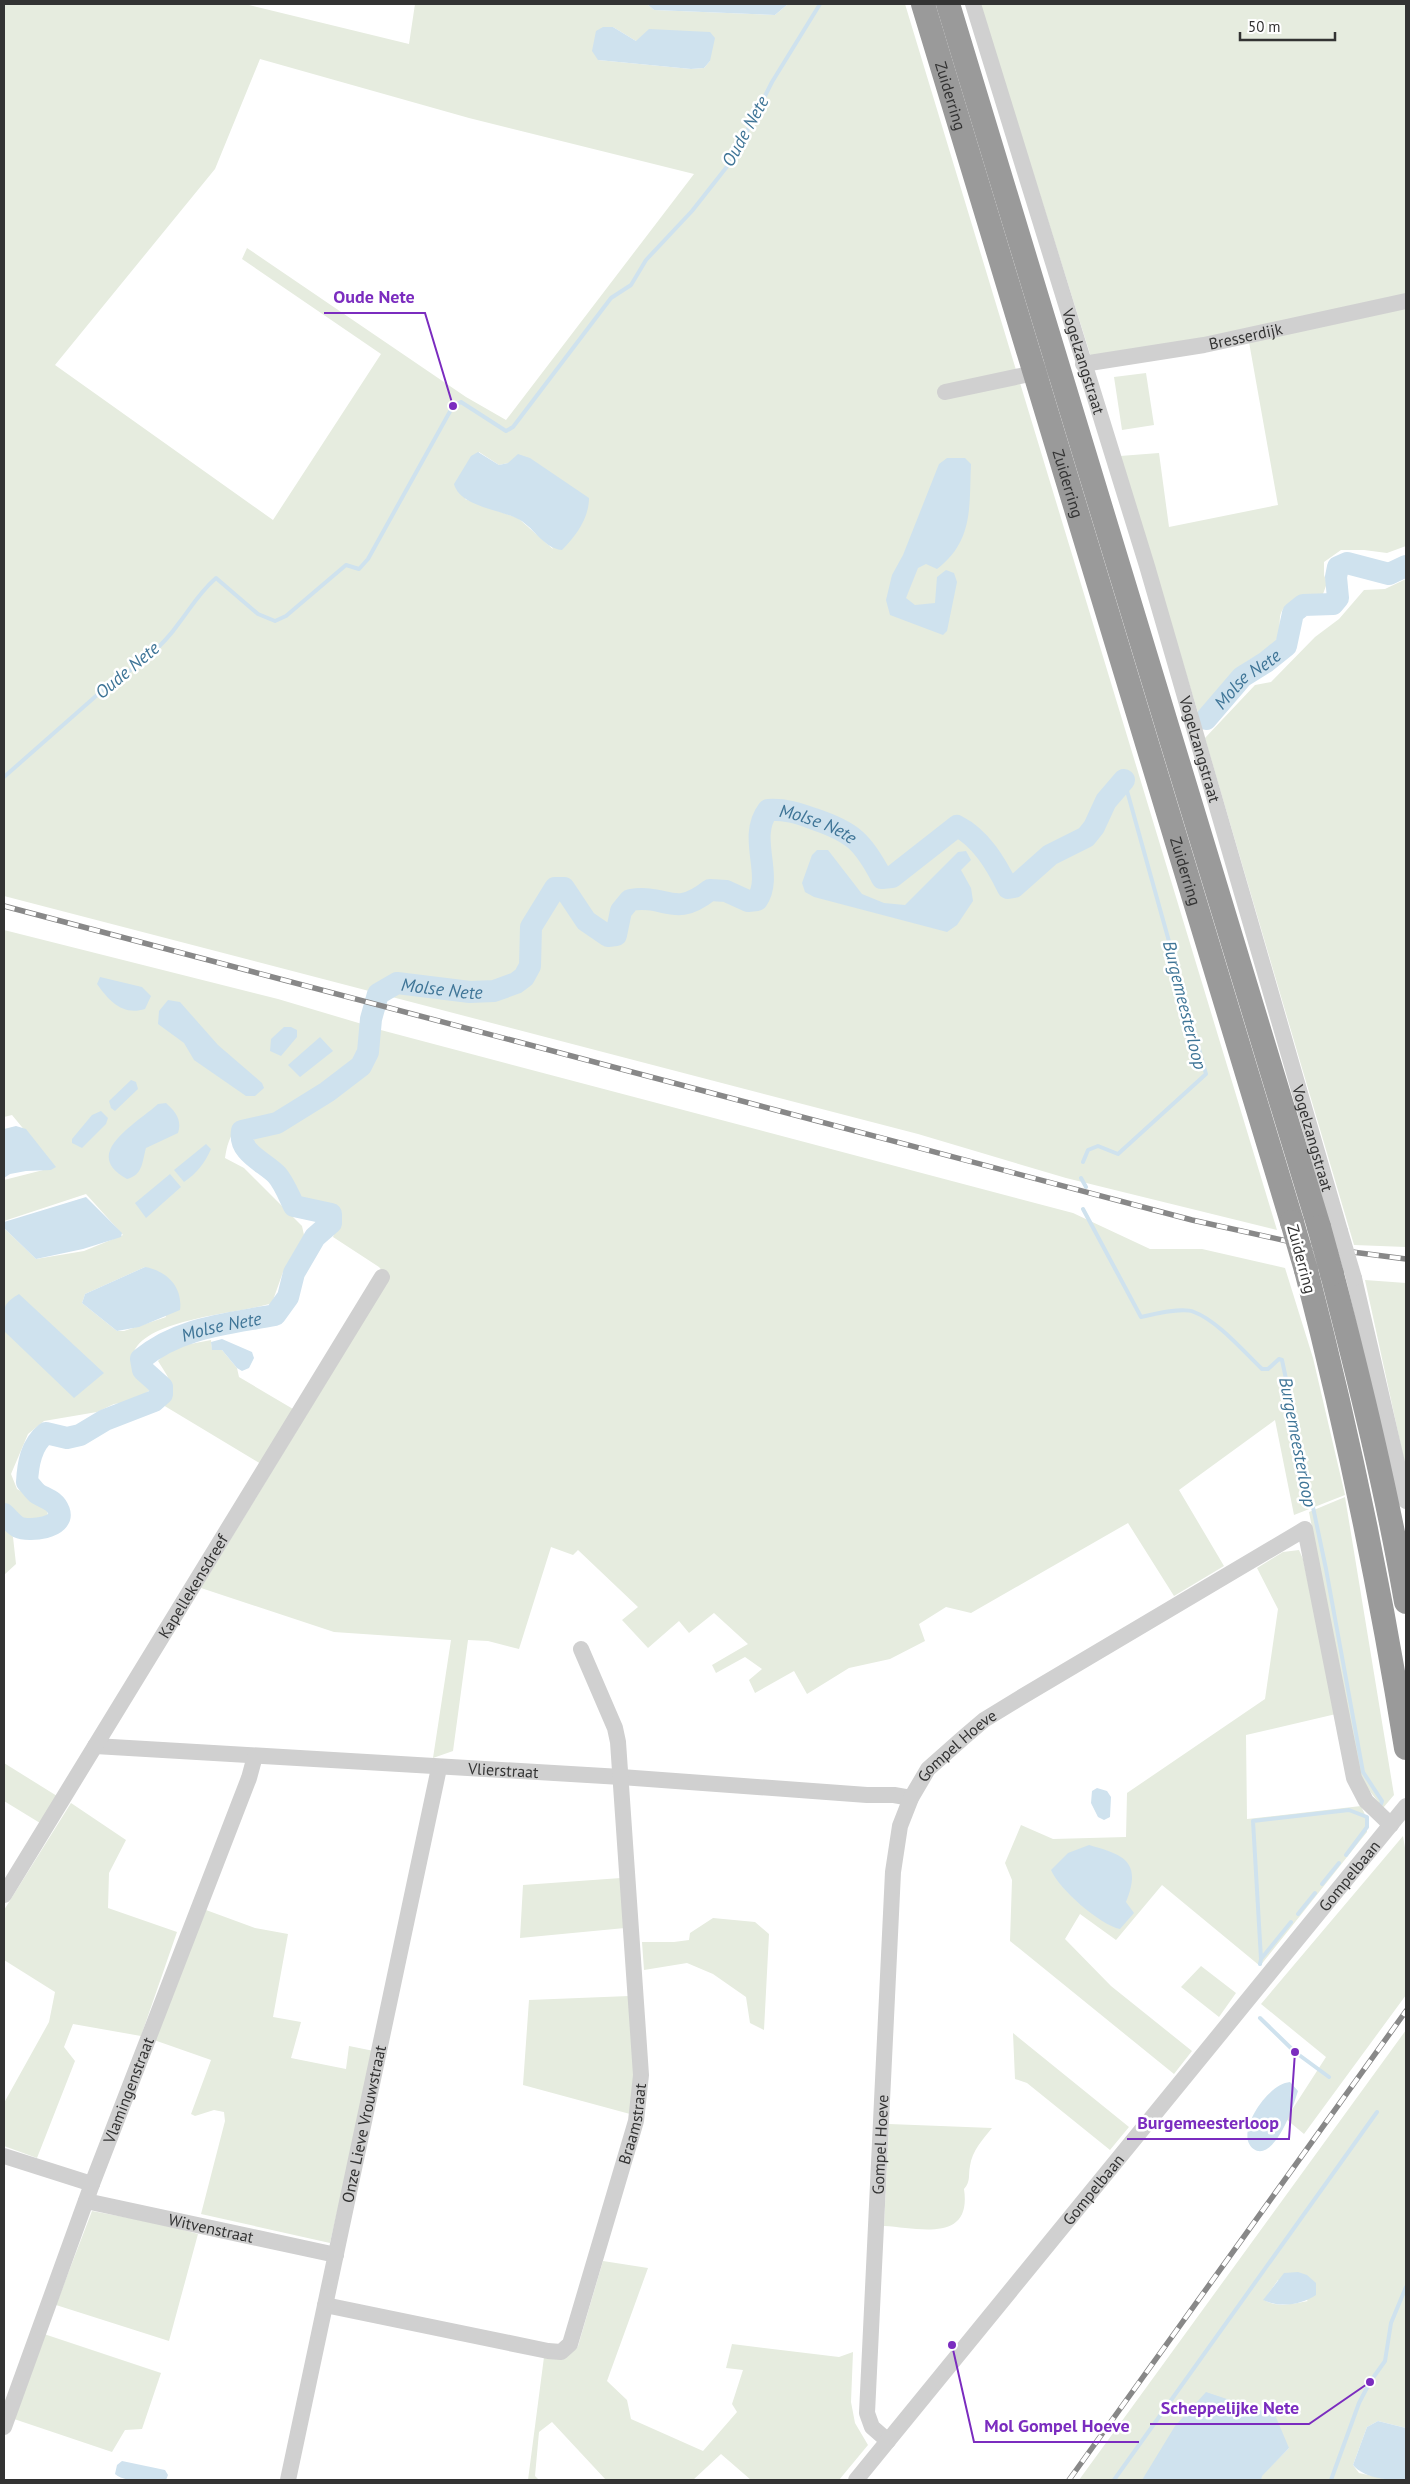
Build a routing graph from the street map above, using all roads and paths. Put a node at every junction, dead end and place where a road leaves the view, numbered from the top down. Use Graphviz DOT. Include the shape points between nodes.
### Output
graph roads {
  1 [pos="923,4"];
  2 [pos="948,4"];
  3 [pos="973,4"];
  4 [pos="1406,301"];
  5 [pos="1083,364"];
  6 [pos="1058,366"];
  7 [pos="1035,373"];
  8 [pos="945,392"];
  9 [pos="1330,1229"];
  10 [pos="1343,1276"];
  11 [pos="382,1277"];
  12 [pos="1406,1500"];
  13 [pos="1406,1602"];
  14 [pos="581,1649"];
  15 [pos="95,1746"];
  16 [pos="1406,1748"];
  17 [pos="255,1756"];
  18 [pos="439,1768"];
  19 [pos="621,1777"];
  20 [pos="911,1798"];
  21 [pos="1406,1806"];
  22 [pos="1391,1825"];
  23 [pos="4,1895"];
  24 [pos="4,2156"];
  25 [pos="92,2184"];
  26 [pos="86,2201"];
  27 [pos="336,2255"];
  28 [pos="325,2305"];
  29 [pos="4,2427"];
  30 [pos="888,2441"];
  31 [pos="288,2480"];
  32 [pos="856,2480"];
  1 -- 7 [label="highway, Zuiderring"];
  2 -- 6 [label="highway, Zuiderring"];
  3 -- 5 [label="street, Vogelzangstraat"];
  4 -- 5 [label="street, Bresserdijk" via="1204,345"];
  5 -- 9 [label="street, Vogelzangstraat" via="1147,566"];
  6 -- 7 [label="street"];
  6 -- 9 [label="highway, Zuiderring"];
  7 -- 8 [label="street"];
  7 -- 16 [label="highway, Zuiderring, bridge" via="1306,1270 1371,1545"];
  9 -- 10 [label="highway, Zuiderring, bridge"];
  10 -- 12 [label="street"];
  10 -- 13 [label="highway, Zuiderring"];
  11 -- 15 [label="street, Kapellekensdreef"];
  14 -- 19 [label="street, Braamstraat" via="615,1728"];
  15 -- 17 [label="street, Vlierstraat"];
  15 -- 23 [label="street, Kapellekensdreef"];
  17 -- 18 [label="street, Vlierstraat"];
  17 -- 25 [label="street, Vlamingenstraat"];
  18 -- 19 [label="street, Vlierstraat"];
  18 -- 27 [label="street, Onze Lieve Vrouwstraat"];
  19 -- 20 [label="street, Vlierstraat" via="894,1794"];
  19 -- 28 [label="street, Braamstraat" via="641,2075 636,2121 570,2344 561,2352 548,2351"];
  20 -- 22 [label="street, Gompel Hoeve" via="928,1769 984,1720 1305,1529 1354,1778 1366,1801"];
  20 -- 30 [label="street, Gompel Hoeve" via="900,1826 893,1872 867,2413 872,2427"];
  21 -- 22 [label="street, Gompelbaan"];
  22 -- 30 [label="street, Gompelbaan"];
  24 -- 25 [label="street"];
  25 -- 26 [label="street, Vlamingenstraat"];
  26 -- 27 [label="street, Witvenstraat"];
  26 -- 29 [label="street, Vlamingenstraat"];
  27 -- 28 [label="street, Onze Lieve Vrouwstraat"];
  28 -- 31 [label="street, Onze Lieve Vrouwstraat"];
  30 -- 32 [label="street, Gompelbaan"];
}
